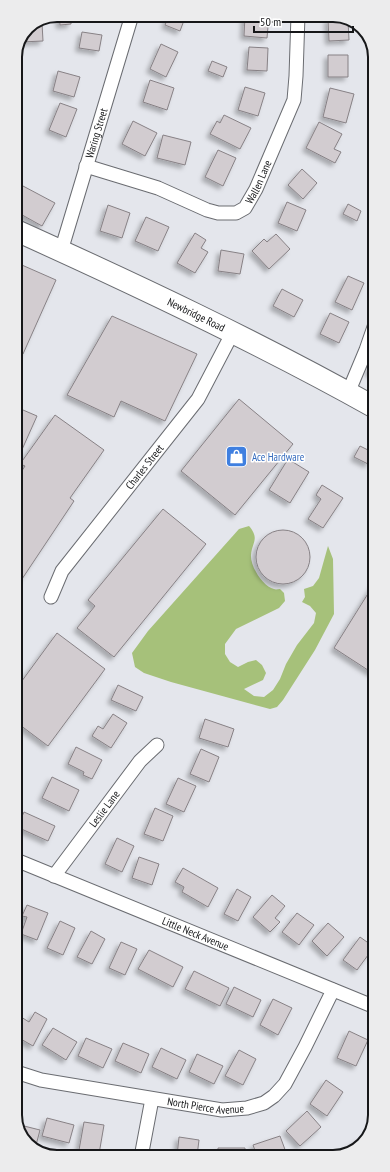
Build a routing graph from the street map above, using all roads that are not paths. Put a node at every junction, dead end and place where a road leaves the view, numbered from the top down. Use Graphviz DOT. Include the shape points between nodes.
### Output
graph roads {
  1 [pos="130,22"];
  2 [pos="298,22"];
  3 [pos="86,166"];
  4 [pos="22,233"];
  5 [pos="61,250"];
  6 [pos="233,332"];
  7 [pos="368,344"];
  8 [pos="348,393"];
  9 [pos="368,404"];
  10 [pos="51,597"];
  11 [pos="157,746"];
  12 [pos="22,863"];
  13 [pos="54,876"];
  14 [pos="333,990"];
  15 [pos="368,1004"];
  16 [pos="22,1074"];
  17 [pos="152,1099"];
  18 [pos="142,1150"];
  1 -- 3 [label="street, Waring Street"];
  2 -- 3 [label="street, Wallen Lane" via="294,100 256,189 245,208 236,213 206,210 158,188"];
  3 -- 5 [label="street, Waring Street"];
  4 -- 5 [label="main road, Newbridge Road"];
  5 -- 6 [label="main road, Newbridge Road"];
  6 -- 8 [label="main road, Newbridge Road"];
  6 -- 10 [label="street, Charles Street" via="198,399 62,571"];
  7 -- 8 [label="street"];
  8 -- 9 [label="main road, Newbridge Road"];
  11 -- 13 [label="street, Leslie Lane" via="140,761"];
  12 -- 13 [label="street, Little Neck Avenue"];
  13 -- 14 [label="street, Little Neck Avenue"];
  14 -- 15 [label="street, Little Neck Avenue"];
  14 -- 17 [label="street, North Pierce Avenue" via="285,1084 274,1096 247,1108 222,1110"];
  16 -- 17 [label="street, North Pierce Avenue" via="41,1080"];
  17 -- 18 [label="street"];
}
